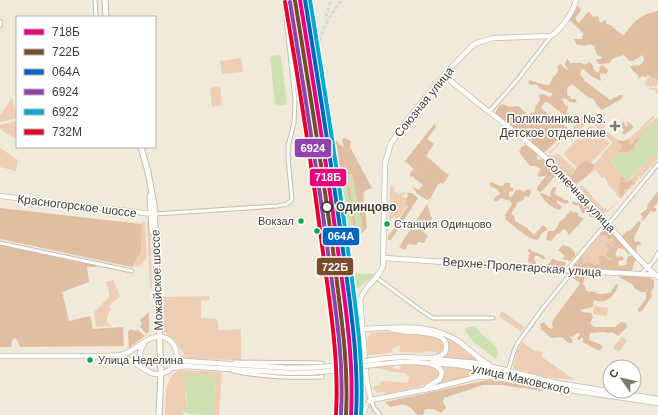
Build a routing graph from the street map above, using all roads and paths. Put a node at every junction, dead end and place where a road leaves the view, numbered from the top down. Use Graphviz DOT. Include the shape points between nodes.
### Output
graph roads {
  1 [pos="95,0"];
  2 [pos="102,0"];
  3 [pos="105,0"];
  4 [pos="284,0"];
  5 [pos="576,0"];
  6 [pos="96,16"];
  7 [pos="103,16"];
  8 [pos="106,16"];
  9 [pos="551,36"];
  10 [pos="444,75"];
  11 [pos="490,111"];
  12 [pos="138,148"];
  13 [pos="141,148"];
  14 [pos="658,164"];
  15 [pos="0,196"];
  16 [pos="153,214"];
  17 [pos="607,223"];
  18 [pos="0,243"];
  19 [pos="658,253"];
  20 [pos="384,258"];
  21 [pos="647,266"];
  22 [pos="132,271"];
  23 [pos="568,271"];
  24 [pos="642,273"];
  25 [pos="657,276"];
  26 [pos="377,278"];
  27 [pos="493,318"];
  28 [pos="388,328"];
  29 [pos="362,329"];
  30 [pos="158,337"];
  31 [pos="146,341"];
  32 [pos="177,353"];
  33 [pos="121,355"];
  34 [pos="0,356"];
  35 [pos="431,361"];
  36 [pos="233,362"];
  37 [pos="218,363"];
  38 [pos="207,365"];
  39 [pos="224,366"];
  40 [pos="493,367"];
  41 [pos="144,368"];
  42 [pos="171,369"];
  43 [pos="508,371"];
  44 [pos="159,374"];
  45 [pos="508,377"];
  46 [pos="422,390"];
  47 [pos="658,399"];
  48 [pos="371,400"];
  49 [pos="658,403"];
  50 [pos="156,415"];
  51 [pos="159,415"];
  52 [pos="363,415"];
  53 [pos="380,415"];
  1 -- 6 [label="street"];
  2 -- 7 [label="main road"];
  3 -- 8 [label="main road"];
  4 -- 16 [label="street" via="295,99 294,123 288,146 292,200 287,205"];
  5 -- 9 [label="street" via="573,9"];
  9 -- 10 [label="street, Союзная улица" via="500,37 482,41 472,46"];
  9 -- 11 [label="street"];
  10 -- 11 [label="street, Солнечная улица"];
  10 -- 20 [label="street, Союзная улица" via="390,145 385,168"];
  11 -- 17 [label="street, Солнечная улица" via="557,168"];
  12 -- 16 [label="main road, Можайское шоссе"];
  13 -- 16 [label="main road, Можайское шоссе" via="150,181"];
  14 -- 17 [label="street"];
  15 -- 16 [label="street, Красногорское шоссе"];
  16 -- 30 [label="main road, Можайское шоссе"];
  17 -- 21 [label="street, Солнечная улица"];
  17 -- 23 [label="street"];
  18 -- 22 [label="street"];
  19 -- 21 [label="street" via="654,261"];
  20 -- 23 [label="street, Верхне-Пролетарская улица"];
  20 -- 26 [label="street, Союзная улица" via="383,268"];
  21 -- 24 [label="street"];
  21 -- 25 [label="street, Солнечная улица"];
  23 -- 24 [label="street, Верхне-Пролетарская улица"];
  23 -- 43 [label="street" via="569,276 515,347"];
  24 -- 25 [label="street, Верхне-Пролетарская улица"];
  26 -- 27 [label="street" via="433,318"];
  26 -- 29 [label="street, Союзная улица" via="364,290 360,300"];
  28 -- 29 [label="street"];
  28 -- 35 [label="street" via="442,338 446,344 445,351"];
  28 -- 40 [label="street" via="422,328 440,332 456,340"];
  29 -- 48 [label="street, Союзная улица"];
  30 -- 31 [label="street"];
  30 -- 32 [label="street" via="172,343"];
  30 -- 44 [label="main road, Можайское шоссе"];
  31 -- 33 [label="street"];
  31 -- 41 [label="street" via="139,354"];
  32 -- 38 [label="street" via="182,360"];
  32 -- 42 [label="street" via="176,362"];
  33 -- 34 [label="street"];
  33 -- 41 [label="street"];
  35 -- 39 [label="street, bridge" via="404,357 308,369 276,370"];
  35 -- 40 [label="street, улица Маковского" via="458,361"];
  35 -- 45 [label="street, улица Маковского" via="490,371"];
  35 -- 46 [label="street" via="440,368 442,376"];
  36 -- 37 [label="street"];
  36 -- 38 [label="street" via="210,361"];
  36 -- 39 [label="street" via="322,363 322,377 255,375"];
  37 -- 38 [label="street"];
  37 -- 39 [label="street"];
  38 -- 39 [label="street"];
  38 -- 42 [label="street" via="178,366"];
  40 -- 43 [label="street, улица Маковского"];
  41 -- 44 [label="street" via="151,373"];
  42 -- 44 [label="street"];
  43 -- 47 [label="street, улица Маковского" via="557,383"];
  44 -- 50 [label="main road, Можайское шоссе"];
  44 -- 51 [label="main road, Можайское шоссе"];
  45 -- 46 [label="street" via="483,376"];
  45 -- 49 [label="street, улица Маковского" via="556,388"];
  46 -- 48 [label="street"];
  48 -- 52 [label="street" via="367,403"];
  48 -- 53 [label="street"];
}
